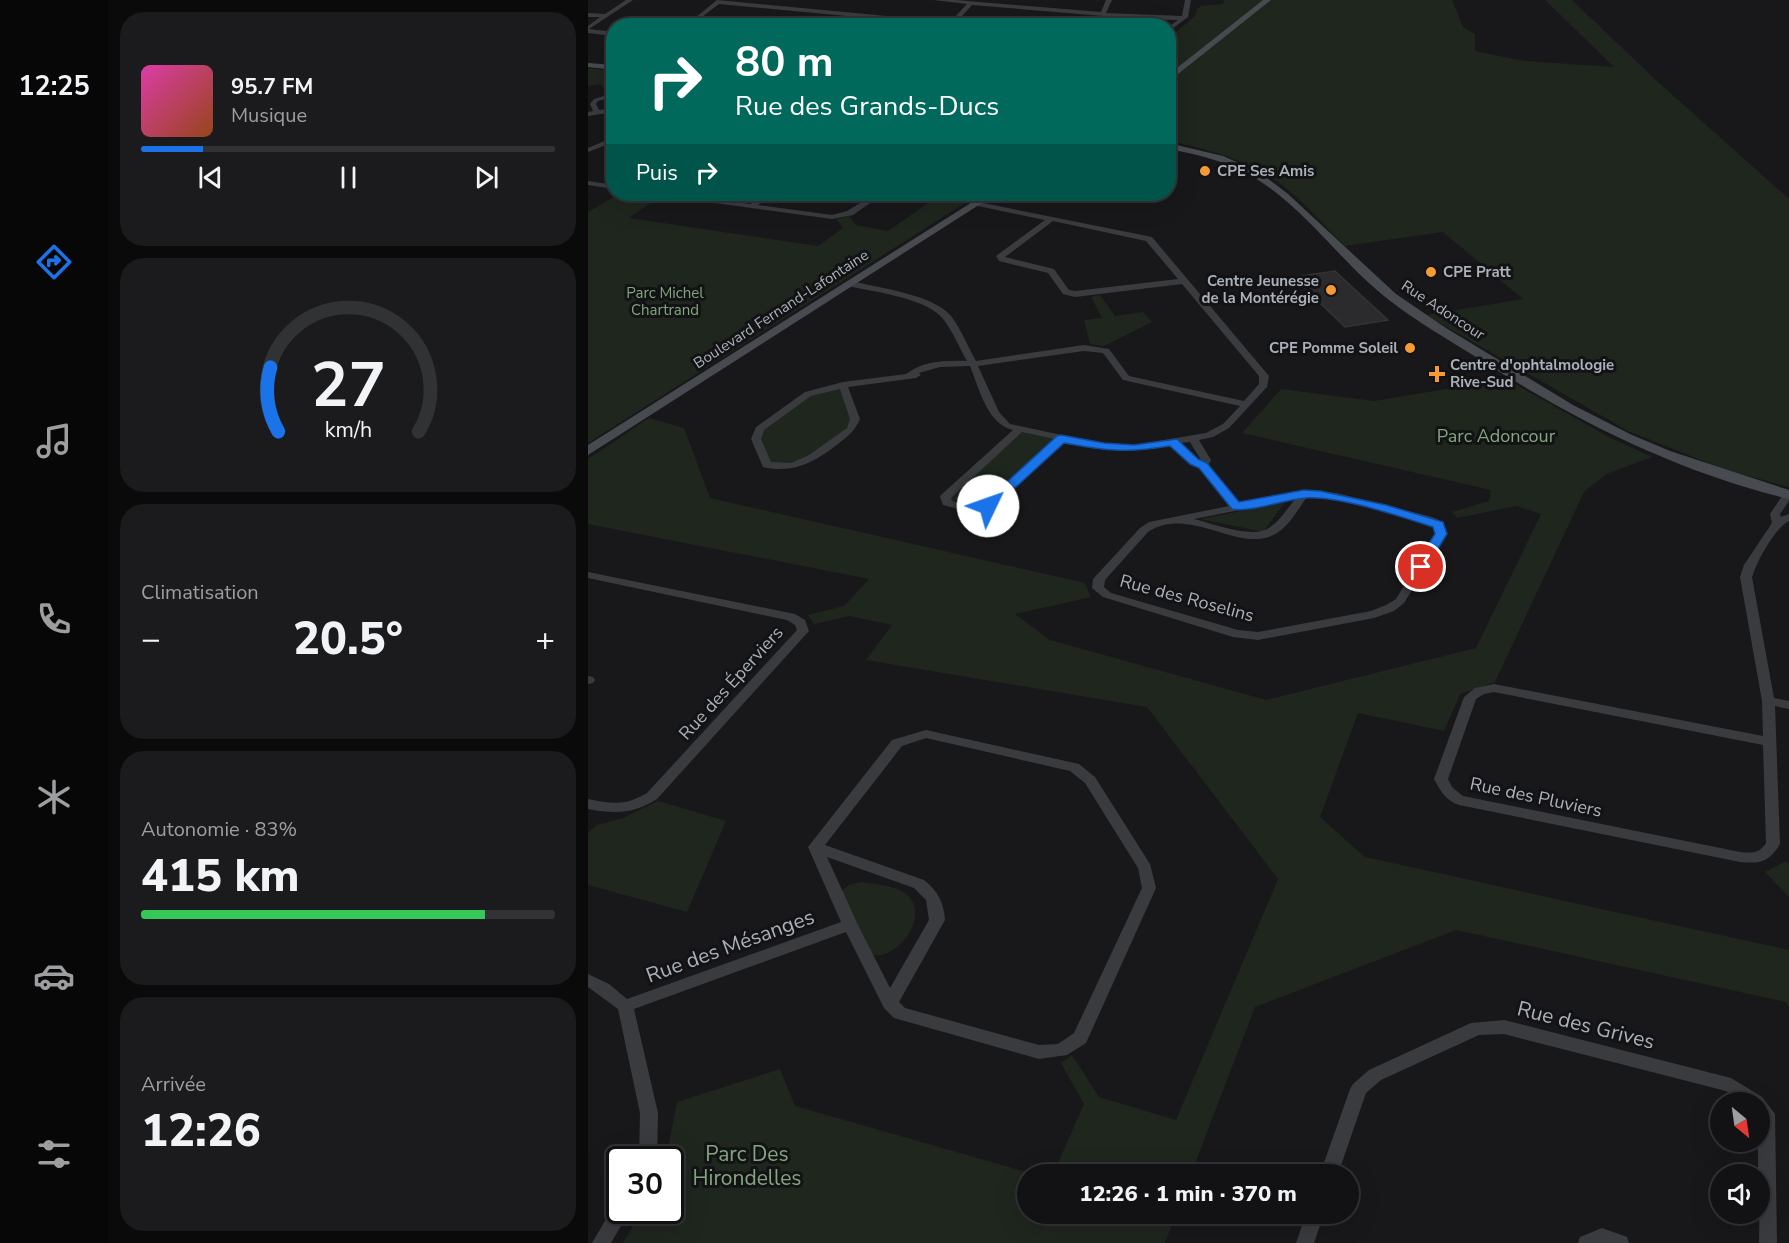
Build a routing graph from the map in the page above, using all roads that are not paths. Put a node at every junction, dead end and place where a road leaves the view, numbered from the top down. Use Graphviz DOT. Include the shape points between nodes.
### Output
graph roads {
  1 [pos="630,0"];
  2 [pos="937,0"];
  3 [pos="1034,0"];
  4 [pos="1109,0"];
  5 [pos="1188,0"];
  6 [pos="1267,0"];
  7 [pos="718,1"];
  8 [pos="971,3"];
  9 [pos="1028,7"];
  10 [pos="1104,14"];
  11 [pos="588,15"];
  12 [pos="606,16"];
  13 [pos="697,18"];
  14 [pos="883,18"];
  15 [pos="957,18"];
  16 [pos="1183,18"];
  17 [pos="1176,24"];
  18 [pos="588,29"];
  19 [pos="606,32"];
  20 [pos="588,65"];
  21 [pos="606,67"];
  22 [pos="1176,74"];
  23 [pos="606,97"];
  24 [pos="606,111"];
  25 [pos="597,112"];
  26 [pos="588,114"];
  27 [pos="606,142"];
  28 [pos="1176,148"];
  29 [pos="588,150"];
  30 [pos="588,183"];
  31 [pos="606,185"];
  32 [pos="716,201"];
  33 [pos="759,201"];
  34 [pos="868,201"];
  35 [pos="980,201"];
  36 [pos="751,206"];
  37 [pos="972,206"];
  38 [pos="1050,220"];
  39 [pos="1185,281"];
  40 [pos="846,288"];
  41 [pos="973,364"];
  42 [pos="843,385"];
  43 [pos="1246,404"];
  44 [pos="1020,429"];
  45 [pos="1193,438"];
  46 [pos="1061,439"];
  47 [pos="1173,442"];
  48 [pos="588,452"];
  49 [pos="1203,466"];
  50 [pos="1304,494"];
  51 [pos="1789,495"];
  52 [pos="1236,507"];
  53 [pos="1179,518"];
  54 [pos="1783,520"];
  55 [pos="588,575"];
  56 [pos="1768,701"];
  57 [pos="1789,705"];
  58 [pos="1770,742"];
  59 [pos="588,804"];
  60 [pos="815,847"];
  61 [pos="850,925"];
  62 [pos="588,980"];
  63 [pos="890,1003"];
  64 [pos="625,1006"];
  65 [pos="1741,1092"];
  66 [pos="648,1146"];
  67 [pos="1767,1152"];
  68 [pos="1333,1164"];
  69 [pos="613,1224"];
  70 [pos="1312,1224"];
  71 [pos="601,1243"];
  72 [pos="1305,1243"];
  73 [pos="1587,1243"];
  74 [pos="1620,1243"];
  75 [pos="1768,1243"];
  1 -- 12 [label="street"];
  2 -- 8 [label="street"];
  3 -- 9 [label="street"];
  4 -- 10 [label="street"];
  5 -- 16 [label="street"];
  6 -- 22 [label="street"];
  7 -- 13 [label="street"];
  7 -- 14 [label="street"];
  8 -- 9 [label="street"];
  8 -- 15 [label="street"];
  9 -- 10 [label="street"];
  10 -- 16 [label="street"];
  11 -- 12 [label="street"];
  12 -- 18 [label="street"];
  16 -- 17 [label="street"];
  18 -- 19 [label="street"];
  20 -- 21 [label="street"];
  23 -- 25 [label="street" via="593,104"];
  24 -- 25 [label="street"];
  25 -- 26 [label="street"];
  27 -- 29 [label="street"];
  28 -- 51 [label="street, Rue Adoncour" via="1242,167 1266,181 1411,311 1590,419 1701,469"];
  30 -- 31 [label="street"];
  32 -- 36 [label="street"];
  33 -- 36 [label="street"];
  34 -- 36 [label="street" via="850,213 832,217"];
  35 -- 37 [label="street, Boulevard Fernand-Lafontaine"];
  37 -- 38 [label="street"];
  37 -- 40 [label="street, Boulevard Fernand-Lafontaine"];
  38 -- 39 [label="street" via="1149,239"];
  38 -- 39 [label="street" via="1000,256 1002,259 1051,271 1066,292 1075,294"];
  39 -- 43 [label="street" via="1264,376 1264,385"];
  40 -- 41 [label="street" via="935,307 947,317"];
  40 -- 48 [label="street, Boulevard Fernand-Lafontaine"];
  41 -- 42 [label="street" via="962,370"];
  41 -- 43 [label="street" via="1084,348 1106,351 1126,378"];
  41 -- 44 [label="street" via="995,413 1007,426"];
  42 -- 42 [label="street" via="808,394 760,429 756,439 767,465 781,469 799,466 851,429 855,419"];
  43 -- 45 [label="street" via="1226,426"];
  44 -- 46 [label="street"];
  44 -- 46 [label="street" via="945,497 947,503 974,510 988,506"];
  45 -- 47 [label="street"];
  45 -- 49 [label="street" via="1206,460"];
  46 -- 47 [label="street" via="1134,448"];
  47 -- 49 [label="street"];
  49 -- 52 [label="street"];
  50 -- 52 [label="street, Rue des Roselins"];
  50 -- 53 [label="street, Rue des Roselins" via="1273,531 1263,536"];
  50 -- 53 [label="street, Rue des Roselins" via="1336,496 1439,524 1441,534 1400,601 1374,614 1258,636 1107,595 1098,588 1099,579 1144,530"];
  51 -- 54 [label="street, Rue des Pluviers" via="1775,514"];
  52 -- 53 [label="street, Rue des Roselins"];
  54 -- 56 [label="street, Rue des Pluviers" via="1750,565 1746,577"];
  55 -- 59 [label="street, Rue des Éperviers" via="791,617 801,623 802,631 652,796 635,807 613,810"];
  56 -- 57 [label="street"];
  56 -- 58 [label="street, Rue des Pluviers"];
  58 -- 58 [label="street, Rue des Pluviers" via="1773,844 1766,854 1753,858 1459,800 1441,779 1470,697 1494,688"];
  60 -- 61 [label="street"];
  60 -- 63 [label="street" via="919,884 931,893 937,906 937,920"];
  60 -- 63 [label="street" via="897,743 926,734 1074,767 1090,780 1145,868 1149,888 1090,1017 1080,1038 1061,1050 1039,1052 900,1013"];
  61 -- 63 [label="street"];
  61 -- 64 [label="street, Rue des Mésanges"];
  62 -- 64 [label="street"];
  64 -- 66 [label="street" via="649,1113"];
  65 -- 68 [label="street, Rue des Grives" via="1731,1085 1503,1027 1478,1028 1375,1074 1359,1089"];
  67 -- 75 [label="street"];
  69 -- 71 [label="street"];
  70 -- 72 [label="street"];
  73 -- 74 [label="street" via="1602,1237"];
}
